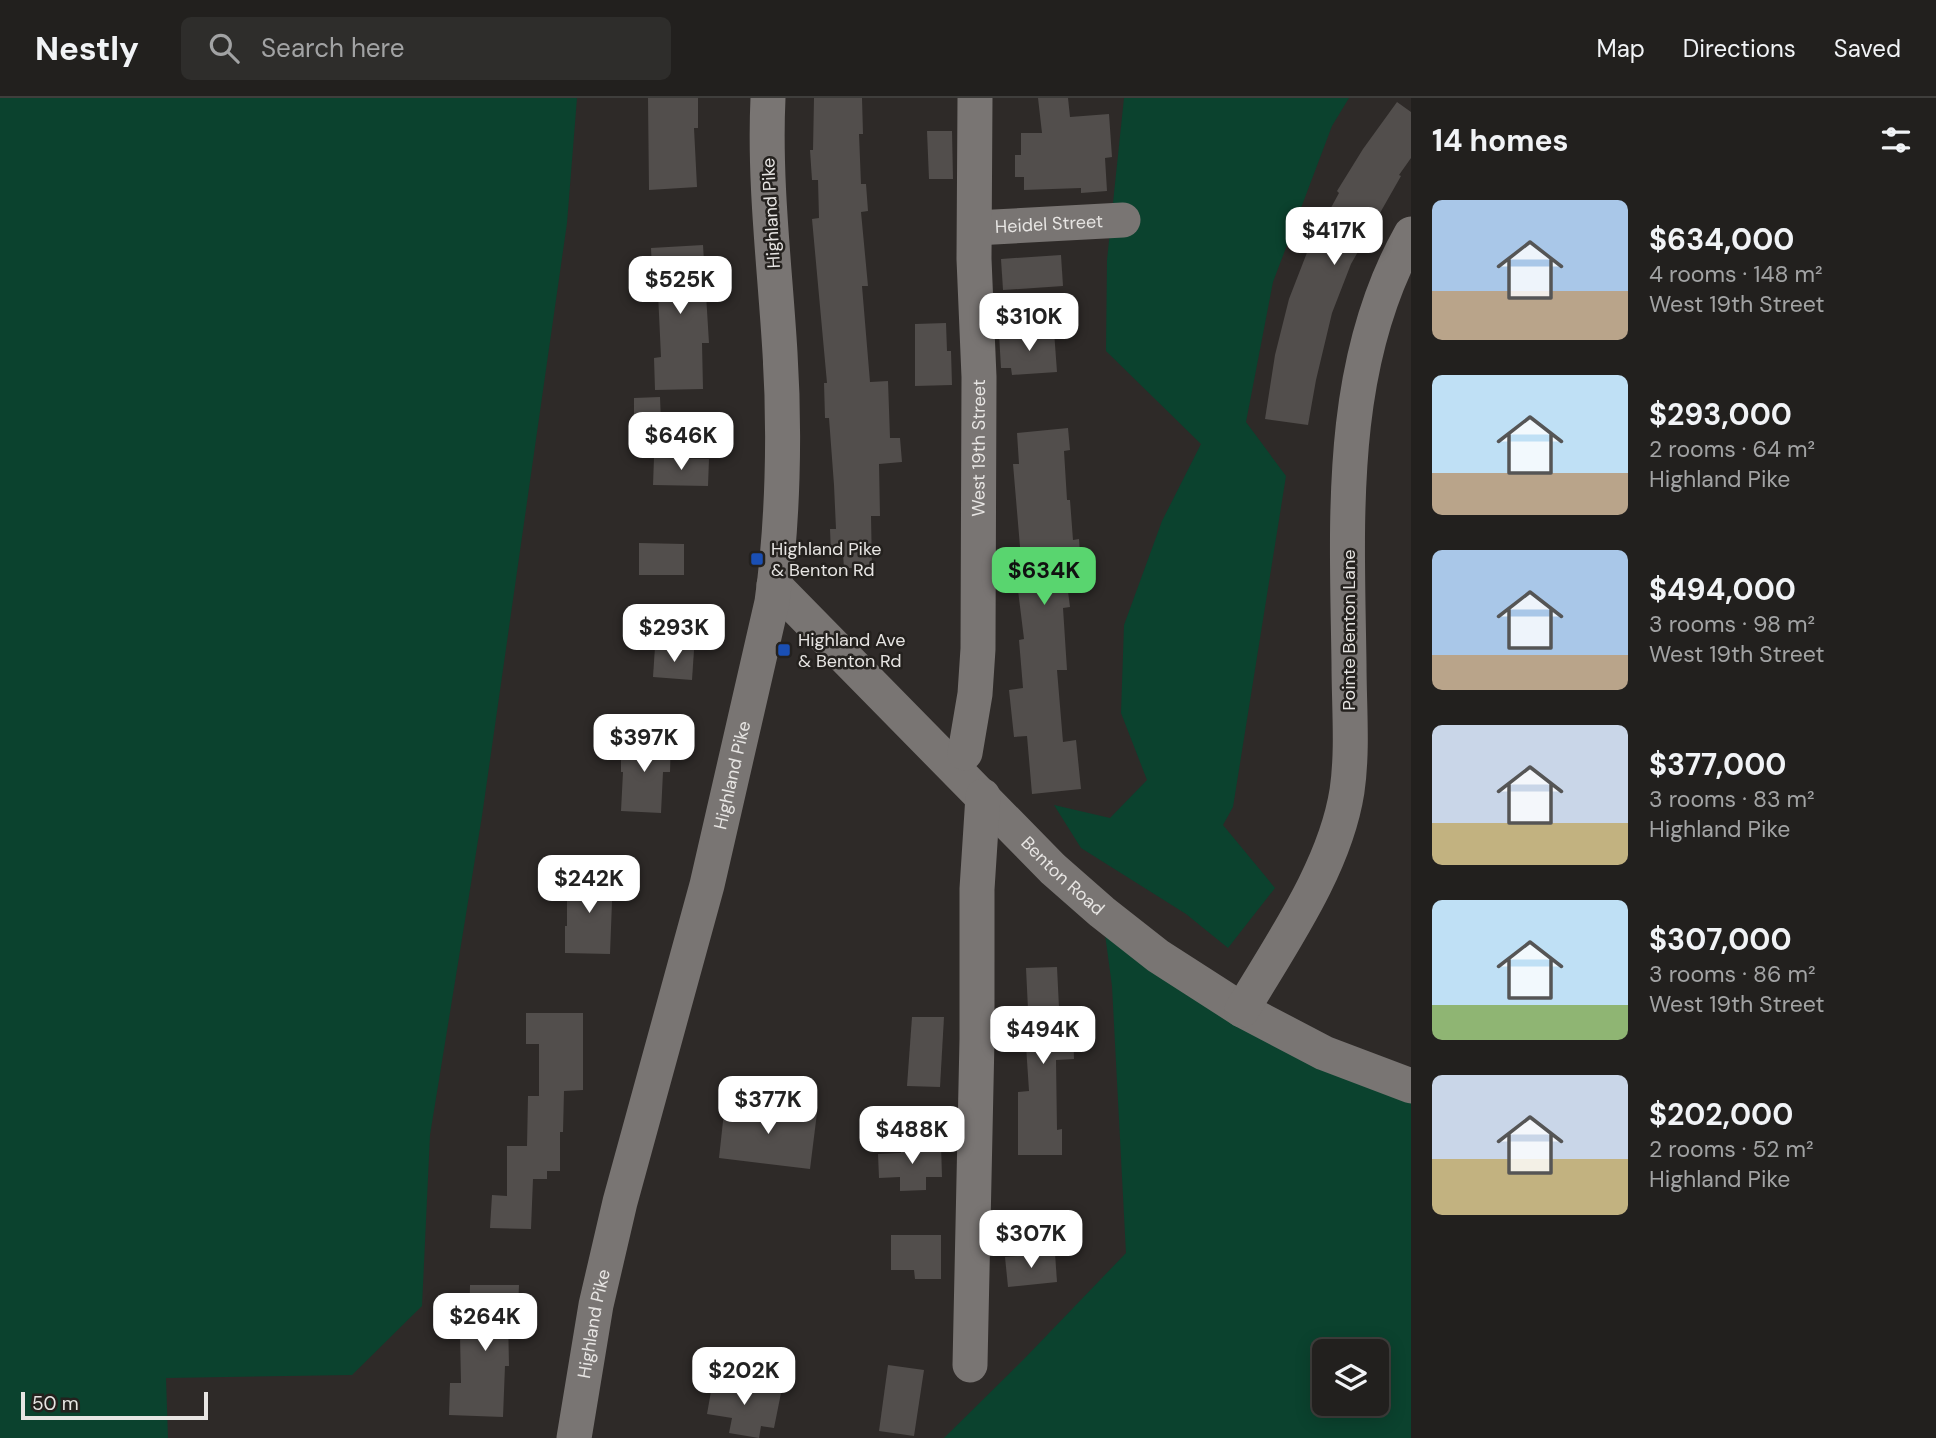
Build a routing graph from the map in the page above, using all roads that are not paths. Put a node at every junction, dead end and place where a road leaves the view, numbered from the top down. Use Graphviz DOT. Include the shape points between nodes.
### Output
graph roads {
  1 [pos="768,98"];
  2 [pos="975,98"];
  3 [pos="1123,220"];
  4 [pos="975,228"];
  5 [pos="1411,234"];
  6 [pos="774,585"];
  7 [pos="965,753"];
  8 [pos="983,796"];
  9 [pos="1242,1010"];
  10 [pos="1411,1086"];
  11 [pos="970,1365"];
  12 [pos="574,1438"];
  1 -- 6 [label="street, Highland Pike" via="769,221 782,407"];
  2 -- 4 [label="street, West 19th Street"];
  3 -- 4 [label="street, Heidel Street"];
  4 -- 7 [label="street, West 19th Street" via="978,649"];
  5 -- 9 [label="street, Pointe Benton Lane" via="1375,318 1350,446 1347,792 1336,833 1308,900"];
  6 -- 8 [label="street, Benton Road"];
  6 -- 12 [label="street, Highland Pike" via="707,885 626,1177 596,1305"];
  8 -- 9 [label="street, Benton Road" via="1102,912 1158,957"];
  8 -- 11 [label="street" via="977,890"];
  9 -- 10 [label="street, Benton Road" via="1324,1053"];
}
